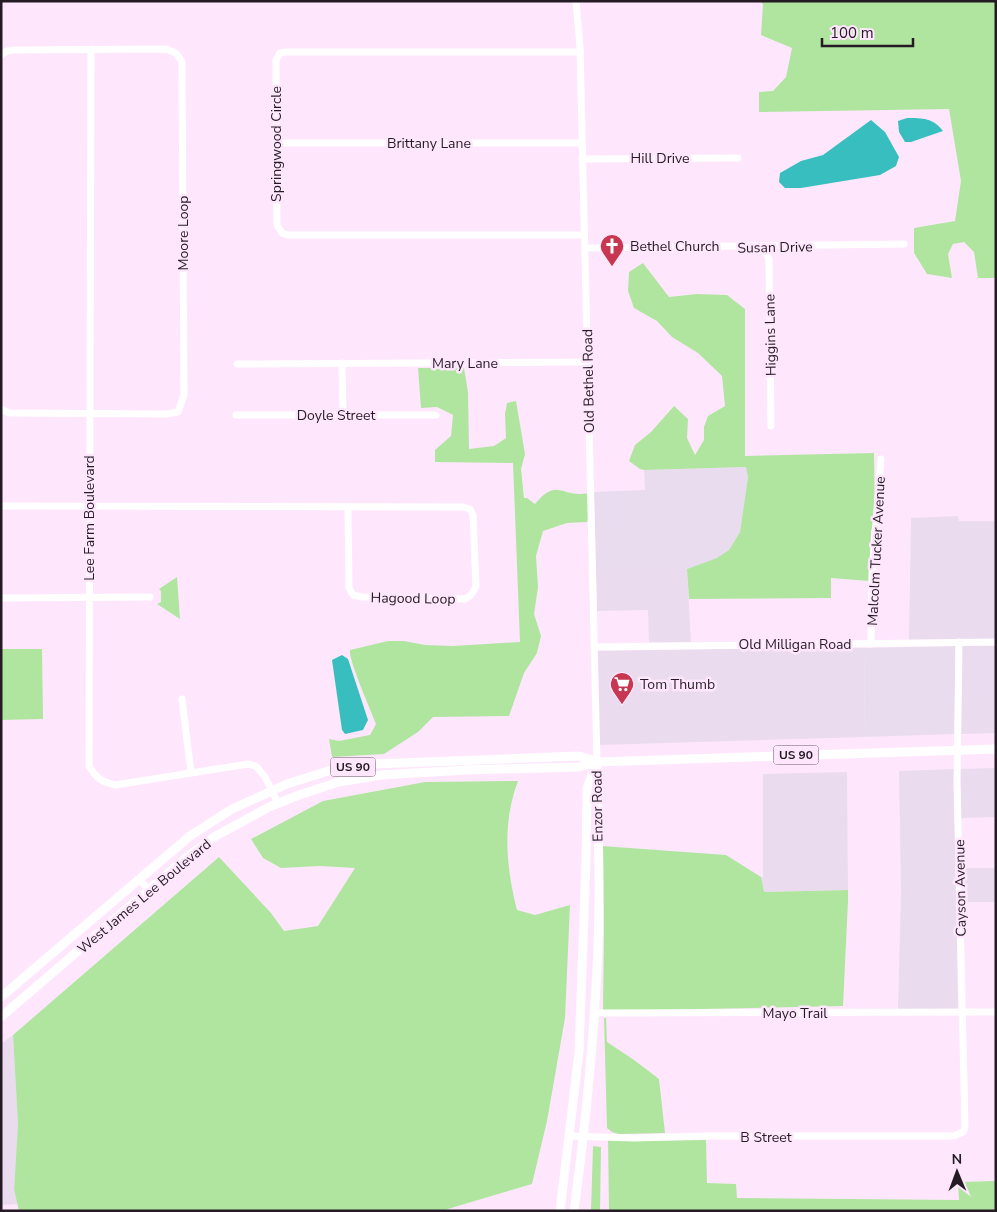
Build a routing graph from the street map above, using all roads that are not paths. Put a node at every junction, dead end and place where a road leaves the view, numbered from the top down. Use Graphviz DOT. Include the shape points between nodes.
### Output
graph roads {
  1 [pos="576,1"];
  2 [pos="91,49"];
  3 [pos="580,52"];
  4 [pos="1,55"];
  5 [pos="276,143"];
  6 [pos="582,143"];
  7 [pos="738,158"];
  8 [pos="582,159"];
  9 [pos="584,235"];
  10 [pos="904,244"];
  11 [pos="761,247"];
  12 [pos="585,248"];
  13 [pos="588,362"];
  14 [pos="342,363"];
  15 [pos="237,364"];
  16 [pos="1,409"];
  17 [pos="90,413"];
  18 [pos="236,415"];
  19 [pos="343,415"];
  20 [pos="436,415"];
  21 [pos="771,426"];
  22 [pos="881,459"];
  23 [pos="1,506"];
  24 [pos="89,507"];
  25 [pos="348,507"];
  26 [pos="150,597"];
  27 [pos="1,598"];
  28 [pos="89,598"];
  29 [pos="959,642"];
  30 [pos="996,642"];
  31 [pos="871,644"];
  32 [pos="594,647"];
  33 [pos="182,699"];
  34 [pos="996,749"];
  35 [pos="958,750"];
  36 [pos="596,762"];
  37 [pos="191,773"];
  38 [pos="272,790"];
  39 [pos="278,803"];
  40 [pos="140,879"];
  41 [pos="149,890"];
  42 [pos="1,997"];
  43 [pos="962,1012"];
  44 [pos="996,1012"];
  45 [pos="594,1013"];
  46 [pos="1,1017"];
  47 [pos="963,1132"];
  48 [pos="569,1136"];
  49 [pos="584,1136"];
  50 [pos="560,1211"];
  51 [pos="574,1211"];
  1 -- 3 [label="street, Old Bethel Road"];
  2 -- 4 [label="street, Moore Loop" via="14,50"];
  2 -- 17 [label="street, Lee Farm Boulevard"];
  2 -- 17 [label="street, Moore Loop" via="166,49 176,53 182,62 184,395 178,412"];
  3 -- 5 [label="street, Springwood Circle" via="280,53 276,60"];
  3 -- 6 [label="street, Old Bethel Road"];
  5 -- 6 [label="street, Brittany Lane"];
  5 -- 9 [label="street, Springwood Circle" via="277,225 282,233 288,235"];
  6 -- 8 [label="street, Old Bethel Road"];
  7 -- 8 [label="street, Hill Drive"];
  8 -- 9 [label="street, Old Bethel Road"];
  9 -- 12 [label="street, Old Bethel Road"];
  10 -- 11 [label="street, Susan Drive"];
  11 -- 12 [label="street, Susan Drive"];
  11 -- 21 [label="street, Higgins Lane" via="769,259"];
  12 -- 13 [label="street, Old Bethel Road"];
  13 -- 14 [label="street, Mary Lane"];
  13 -- 32 [label="street, Old Bethel Road"];
  14 -- 15 [label="street, Mary Lane"];
  14 -- 19 [label="street"];
  16 -- 17 [label="street, Moore Loop" via="10,413"];
  17 -- 24 [label="street, Lee Farm Boulevard"];
  18 -- 19 [label="street, Doyle Street"];
  19 -- 20 [label="street, Doyle Street"];
  22 -- 31 [label="street, Malcolm Tucker Avenue" via="874,531"];
  23 -- 24 [label="street, Hagood Loop"];
  24 -- 25 [label="street, Hagood Loop"];
  24 -- 28 [label="street, Lee Farm Boulevard"];
  25 -- 25 [label="street, Hagood Loop" via="470,509 474,515 476,587 471,595 465,599 353,595 349,588"];
  26 -- 28 [label="street"];
  27 -- 28 [label="street"];
  28 -- 37 [label="street, Lee Farm Boulevard" via="89,766 96,777 115,785"];
  29 -- 30 [label="street, Old Milligan Road"];
  29 -- 31 [label="street, Old Milligan Road"];
  29 -- 35 [label="street, Cayson Avenue"];
  31 -- 32 [label="street, Old Milligan Road"];
  32 -- 36 [label="street, Old Bethel Road"];
  33 -- 37 [label="street"];
  34 -- 35 [label="main road, West James Lee Boulevard / US 90"];
  35 -- 36 [label="main road, West James Lee Boulevard / US 90"];
  35 -- 43 [label="street, Cayson Avenue"];
  36 -- 38 [label="main road, West James Lee Boulevard / US 90" via="579,756 374,764 328,771"];
  36 -- 39 [label="main road, West James Lee Boulevard / US 90" via="578,766 381,774 339,782"];
  36 -- 45 [label="main road, Enzor Road" via="598,957"];
  36 -- 48 [label="main road, Enzor Road" via="587,788 579,1052"];
  37 -- 38 [label="street, Lee Farm Boulevard" via="248,764 256,766"];
  38 -- 39 [label="street, Lee Farm Boulevard"];
  38 -- 40 [label="main road, West James Lee Boulevard / US 90" via="247,801 190,836"];
  39 -- 41 [label="main road, West James Lee Boulevard / US 90" via="214,837"];
  40 -- 41 [label="street"];
  40 -- 42 [label="main road, West James Lee Boulevard / US 90"];
  41 -- 46 [label="main road, West James Lee Boulevard / US 90"];
  43 -- 44 [label="street, Mayo Trail"];
  43 -- 45 [label="street, Mayo Trail"];
  43 -- 47 [label="street, Cayson Avenue"];
  45 -- 49 [label="main road, Enzor Road"];
  47 -- 49 [label="street, B Street" via="954,1136"];
  48 -- 49 [label="street, B Street"];
  48 -- 50 [label="main road, Enzor Road"];
  49 -- 51 [label="main road, Enzor Road"];
}
